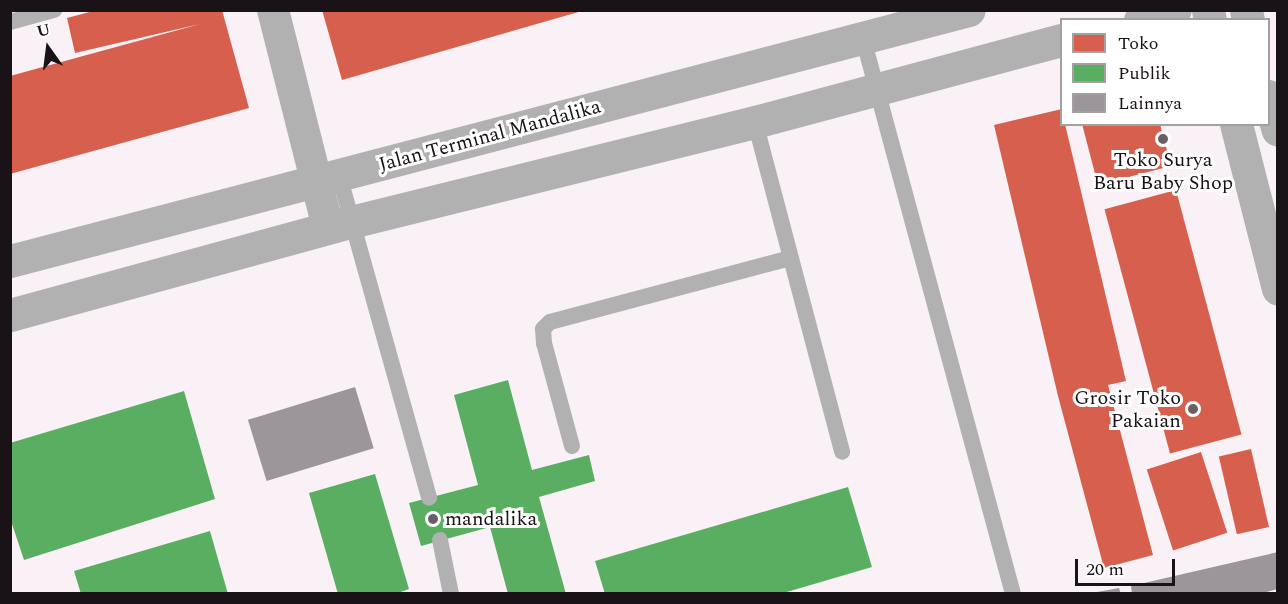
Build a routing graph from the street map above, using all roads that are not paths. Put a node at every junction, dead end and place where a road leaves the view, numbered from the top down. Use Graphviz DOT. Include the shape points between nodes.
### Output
graph roads {
  1 [pos="54,10"];
  2 [pos="273,10"];
  3 [pos="969,10"];
  4 [pos="1175,10"];
  5 [pos="1147,18"];
  6 [pos="10,22"];
  7 [pos="863,39"];
  8 [pos="1060,41"];
  9 [pos="876,88"];
  10 [pos="1270,100"];
  11 [pos="755,122"];
  12 [pos="1237,126"];
  13 [pos="1278,130"];
  14 [pos="327,178"];
  15 [pos="339,225"];
  16 [pos="791,258"];
  17 [pos="10,261"];
  18 [pos="1278,289"];
  19 [pos="10,315"];
  20 [pos="572,446"];
  21 [pos="842,452"];
  22 [pos="429,498"];
  23 [pos="440,540"];
  24 [pos="451,594"];
  25 [pos="1013,594"];
  1 -- 6 [label="lane"];
  2 -- 14 [label="street"];
  3 -- 7 [label="street, Jalan Terminal Mandalika"];
  4 -- 5 [label="street"];
  7 -- 9 [label="lane"];
  7 -- 14 [label="street, Jalan Terminal Mandalika"];
  8 -- 9 [label="street"];
  9 -- 11 [label="street"];
  9 -- 25 [label="lane"];
  10 -- 13 [label="street"];
  11 -- 15 [label="street"];
  11 -- 16 [label="lane"];
  12 -- 18 [label="street"];
  14 -- 15 [label="street"];
  14 -- 17 [label="street, Jalan Terminal Mandalika"];
  15 -- 19 [label="street"];
  15 -- 22 [label="lane"];
  16 -- 20 [label="lane" via="550,322 543,329 544,342"];
  16 -- 21 [label="lane"];
  23 -- 24 [label="lane"];
}
